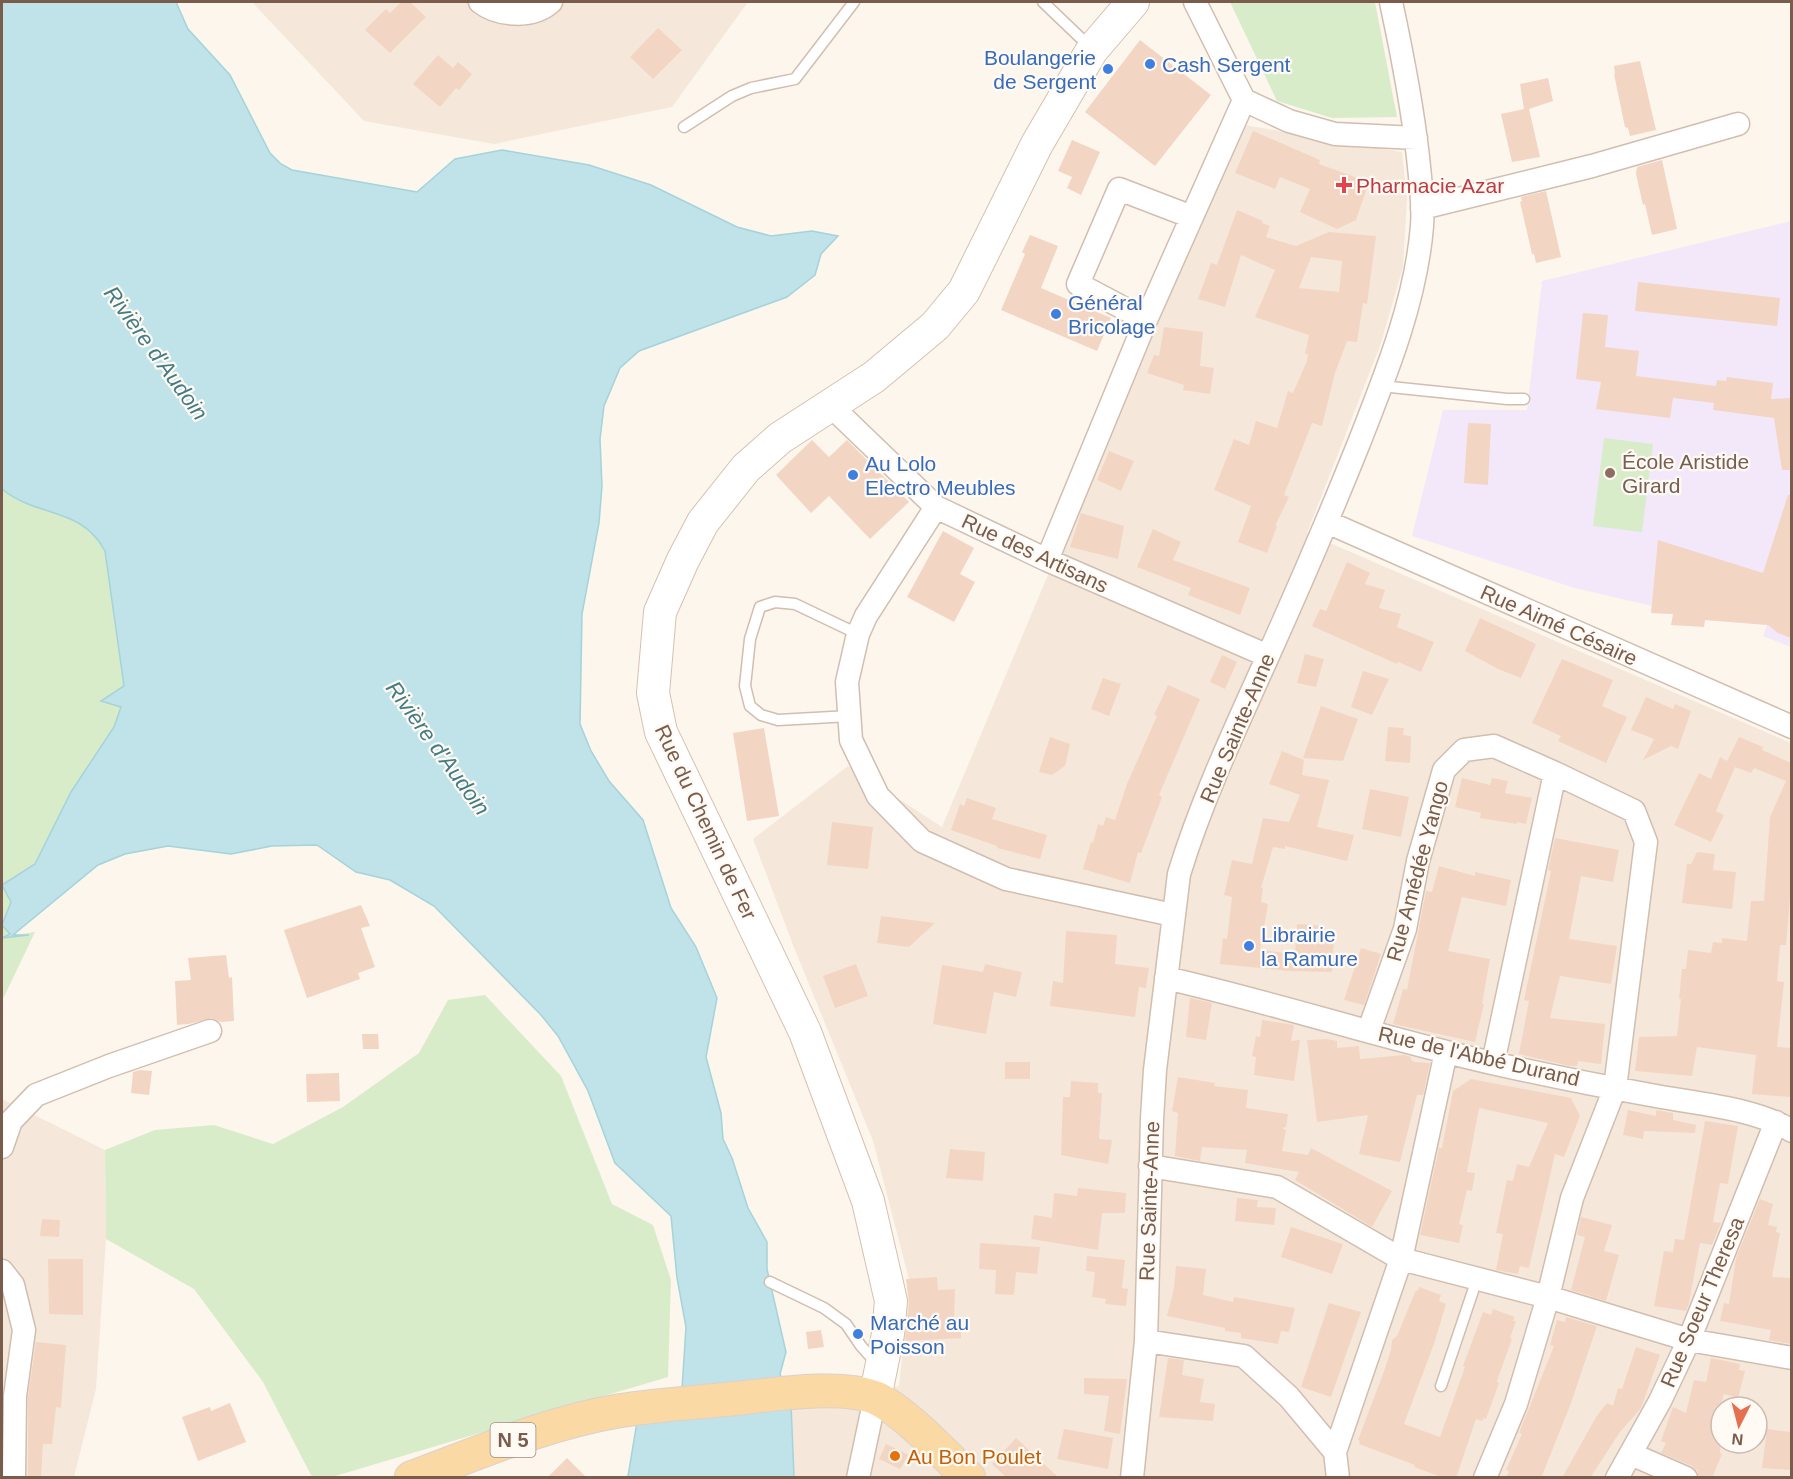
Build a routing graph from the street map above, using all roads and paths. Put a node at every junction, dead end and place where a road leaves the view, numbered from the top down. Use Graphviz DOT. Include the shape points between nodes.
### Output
graph roads {
  1 [pos="480,2"];
  2 [pos="550,2"];
  3 [pos="854,2"];
  4 [pos="1043,2"];
  5 [pos="1132,2"];
  6 [pos="1195,2"];
  7 [pos="1390,2"];
  8 [pos="1092,50"];
  9 [pos="1244,100"];
  10 [pos="1738,124"];
  11 [pos="684,127"];
  12 [pos="1416,138"];
  13 [pos="1422,208"];
  14 [pos="1192,217"];
  15 [pos="1146,320"];
  16 [pos="1382,386"];
  17 [pos="1524,399"];
  18 [pos="831,406"];
  19 [pos="936,507"];
  20 [pos="1327,522"];
  21 [pos="1047,560"];
  22 [pos="858,634"];
  23 [pos="1268,656"];
  24 [pos="850,716"];
  25 [pos="1791,727"];
  26 [pos="1555,773"];
  27 [pos="1173,915"];
  28 [pos="1166,978"];
  29 [pos="1369,1030"];
  30 [pos="210,1031"];
  31 [pos="1446,1052"];
  32 [pos="1493,1063"];
  33 [pos="1615,1089"];
  34 [pos="1787,1128"];
  35 [pos="2,1147"];
  36 [pos="1150,1166"];
  37 [pos="1401,1259"];
  38 [pos="2,1271"];
  39 [pos="1477,1279"];
  40 [pos="770,1281"];
  41 [pos="1548,1297"];
  42 [pos="1689,1340"];
  43 [pos="1146,1341"];
  44 [pos="1791,1358"];
  45 [pos="878,1383"];
  46 [pos="1441,1386"];
  47 [pos="8,1393"];
  48 [pos="1335,1452"];
  49 [pos="1631,1454"];
  50 [pos="14,1478"];
  51 [pos="411,1478"];
  52 [pos="858,1478"];
  53 [pos="969,1478"];
  54 [pos="1132,1478"];
  55 [pos="1338,1478"];
  56 [pos="1485,1478"];
  57 [pos="1617,1478"];
  58 [pos="1686,1478"];
  1 -- 2 [label="street" via="490,10 522,14"];
  3 -- 11 [label="lane" via="795,79 732,96"];
  4 -- 8 [label="lane"];
  5 -- 8 [label="main road, Rue du Chemin de Fer"];
  6 -- 9 [label="street"];
  7 -- 12 [label="street, Rue Sainte-Anne"];
  8 -- 18 [label="main road, Rue du Chemin de Fer" via="1037,144 964,291 935,326 907,351"];
  9 -- 12 [label="street" via="1289,121 1335,134"];
  9 -- 14 [label="street"];
  10 -- 13 [label="street" via="1592,166"];
  12 -- 13 [label="street, Rue Sainte-Anne"];
  13 -- 16 [label="street, Rue Sainte-Anne" via="1415,271"];
  14 -- 15 [label="street"];
  14 -- 15 [label="street" via="1119,189 1078,284"];
  15 -- 21 [label="street"];
  16 -- 17 [label="lane"];
  16 -- 20 [label="street, Rue Sainte-Anne"];
  18 -- 19 [label="street, Rue des Artisans"];
  18 -- 45 [label="main road, Rue du Chemin de Fer" via="780,438 746,468 703,522 660,612 653,693 661,732 805,1032 868,1201 891,1301"];
  19 -- 21 [label="street, Rue des Artisans"];
  19 -- 22 [label="street"];
  20 -- 23 [label="street, Rue Sainte-Anne"];
  20 -- 25 [label="street, Rue Aimé Césaire"];
  21 -- 23 [label="street, Rue des Artisans"];
  22 -- 24 [label="street" via="847,682"];
  22 -- 24 [label="lane" via="795,604 776,602 760,607 747,663 745,686 750,706 761,715 778,720"];
  23 -- 27 [label="street, Rue Sainte-Anne" via="1189,843 1179,874"];
  24 -- 27 [label="street" via="851,740 878,796 922,842 1006,879"];
  26 -- 29 [label="street, Rue Amédée Yango" via="1494,746 1464,750 1444,770 1418,861 1405,929"];
  26 -- 32 [label="street"];
  26 -- 33 [label="street, Rue Amédée Yango" via="1634,811 1646,842"];
  27 -- 28 [label="street, Rue Sainte-Anne"];
  28 -- 29 [label="street, Rue de l'Abbé Durand"];
  28 -- 36 [label="street, Rue Sainte-Anne" via="1155,1070"];
  29 -- 31 [label="street, Rue de l'Abbé Durand"];
  30 -- 35 [label="street" via="36,1095 11,1121"];
  31 -- 32 [label="street, Rue de l'Abbé Durand"];
  31 -- 37 [label="street"];
  32 -- 33 [label="street, Rue de l'Abbé Durand"];
  33 -- 34 [label="street, Rue de l'Abbé Durand" via="1728,1109"];
  33 -- 41 [label="street, Rue Amédée Yango" via="1572,1198"];
  34 -- 42 [label="street, Rue Soeur Theresa"];
  36 -- 37 [label="street" via="1277,1187"];
  36 -- 43 [label="street, Rue Sainte-Anne"];
  37 -- 39 [label="street"];
  37 -- 48 [label="street"];
  38 -- 47 [label="street" via="13,1286 24,1330"];
  39 -- 41 [label="street"];
  39 -- 46 [label="lane"];
  40 -- 45 [label="lane" via="824,1308 846,1324"];
  41 -- 42 [label="street"];
  41 -- 56 [label="street, Rue Amédée Yango" via="1516,1404"];
  42 -- 44 [label="street"];
  42 -- 49 [label="street, Rue Soeur Theresa"];
  43 -- 48 [label="street" via="1244,1356 1289,1397"];
  43 -- 54 [label="street, Rue Sainte-Anne"];
  45 -- 51 [label="main road, N 5" via="855,1394 803,1391 618,1411 547,1429"];
  45 -- 52 [label="street"];
  45 -- 53 [label="main road, N 5" via="901,1415"];
  47 -- 50 [label="street"];
  48 -- 55 [label="street"];
  49 -- 57 [label="street, Rue Soeur Theresa"];
  49 -- 58 [label="street"];
}
